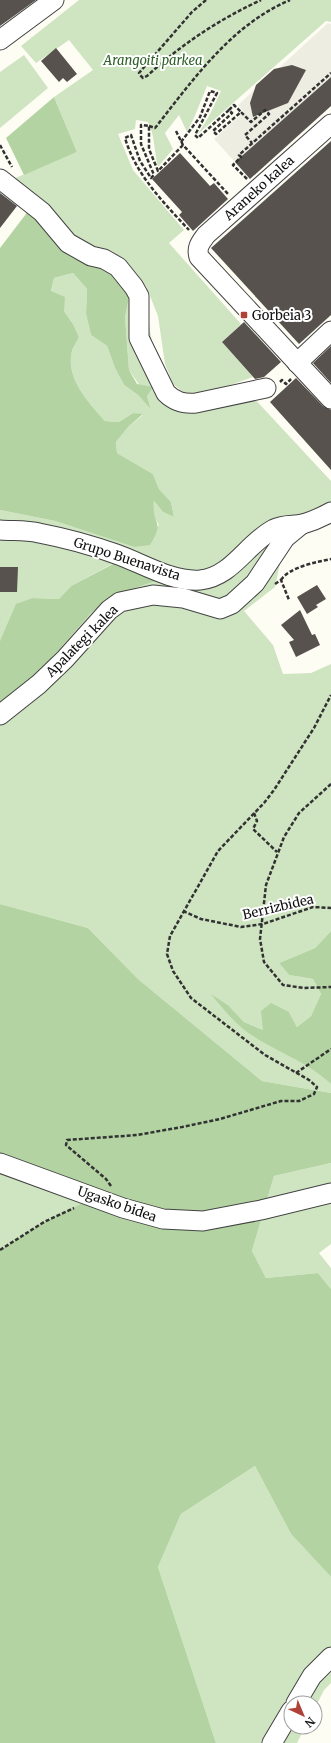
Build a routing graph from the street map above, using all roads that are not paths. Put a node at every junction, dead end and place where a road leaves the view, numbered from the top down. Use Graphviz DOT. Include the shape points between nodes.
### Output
graph roads {
  1 [pos="54,0"];
  2 [pos="0,40"];
  3 [pos="331,124"];
  4 [pos="7,175"];
  5 [pos="331,331"];
  6 [pos="295,370"];
  7 [pos="271,387"];
  8 [pos="331,399"];
  9 [pos="331,512"];
  10 [pos="302,524"];
  11 [pos="0,530"];
  12 [pos="0,715"];
  13 [pos="0,1163"];
  14 [pos="331,1193"];
  15 [pos="331,1657"];
  16 [pos="301,1695"];
  17 [pos="283,1724"];
  18 [pos="272,1743"];
  1 -- 2 [label="street"];
  3 -- 6 [label="street, Araneko kalea" via="206,235 197,252"];
  4 -- 7 [label="street" via="68,243 118,268 134,287 139,296 139,338 166,393 172,400 196,403"];
  5 -- 6 [label="street"];
  6 -- 8 [label="street"];
  9 -- 10 [label="street, Grupo Buenavista"];
  10 -- 11 [label="street, Grupo Buenavista" via="284,525 274,529 261,537 226,570 214,577 199,580 158,571 116,554 45,534"];
  10 -- 12 [label="street, Apalategi kalea" via="285,538 255,583 232,604 220,609 183,598 153,595 120,602 109,610 39,684"];
  13 -- 14 [label="street, Ugasko bidea" via="123,1208 163,1219 203,1221"];
  15 -- 16 [label="street" via="312,1676"];
  17 -- 18 [label="street"];
}
